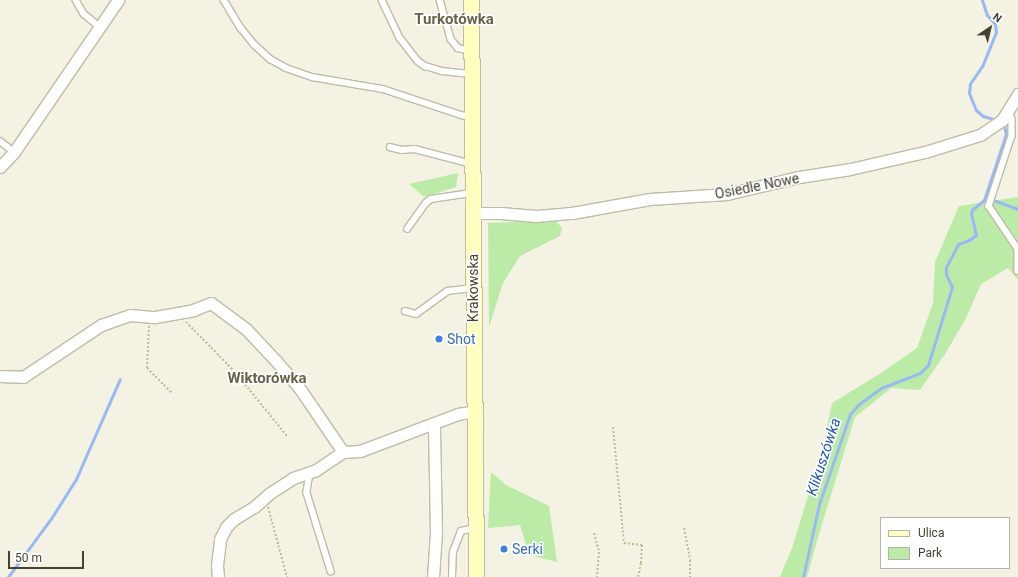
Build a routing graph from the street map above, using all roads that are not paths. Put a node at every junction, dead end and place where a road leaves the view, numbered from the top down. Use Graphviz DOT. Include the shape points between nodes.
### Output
graph roads {
  1 [pos="76,0"];
  2 [pos="118,0"];
  3 [pos="224,0"];
  4 [pos="382,0"];
  5 [pos="440,0"];
  6 [pos="471,0"];
  7 [pos="101,28"];
  8 [pos="471,51"];
  9 [pos="472,74"];
  10 [pos="1018,92"];
  11 [pos="1009,110"];
  12 [pos="472,117"];
  13 [pos="0,141"];
  14 [pos="390,147"];
  15 [pos="14,152"];
  16 [pos="473,164"];
  17 [pos="0,167"];
  18 [pos="473,193"];
  19 [pos="473,213"];
  20 [pos="407,229"];
  21 [pos="1018,249"];
  22 [pos="1018,271"];
  23 [pos="473,288"];
  24 [pos="405,311"];
  25 [pos="0,376"];
  26 [pos="474,412"];
  27 [pos="434,424"];
  28 [pos="343,452"];
  29 [pos="310,473"];
  30 [pos="476,528"];
  31 [pos="331,571"];
  32 [pos="218,577"];
  33 [pos="433,577"];
  34 [pos="452,577"];
  35 [pos="476,577"];
  1 -- 7 [label="lane" via="84,14"];
  2 -- 7 [label="street"];
  3 -- 12 [label="lane" via="254,44 270,59 286,68 312,76 384,89"];
  4 -- 9 [label="lane" via="400,38 418,61 438,70"];
  5 -- 8 [label="lane" via="451,39 458,48"];
  6 -- 8 [label="main road, Krakowska"];
  7 -- 15 [label="street"];
  8 -- 9 [label="main road, Krakowska"];
  9 -- 12 [label="main road, Krakowska"];
  10 -- 11 [label="street, Osiedle Nowe"];
  11 -- 19 [label="street, Osiedle Nowe" via="999,122 980,135 925,152 850,170 799,177 727,194 650,199 572,213 536,216"];
  11 -- 21 [label="lane" via="1012,118 1012,136 989,206"];
  12 -- 16 [label="main road, Krakowska"];
  13 -- 15 [label="lane"];
  14 -- 16 [label="lane" via="402,150 415,149"];
  15 -- 17 [label="street"];
  16 -- 18 [label="main road, Krakowska"];
  18 -- 19 [label="main road, Krakowska"];
  18 -- 20 [label="lane" via="431,199"];
  19 -- 23 [label="main road, Krakowska"];
  21 -- 22 [label="lane"];
  23 -- 24 [label="lane" via="448,291 416,314"];
  23 -- 26 [label="main road, Krakowska"];
  25 -- 28 [label="street" via="23,377 101,325 130,315 151,317 186,312 211,303 246,329 298,386"];
  26 -- 27 [label="street" via="458,414"];
  26 -- 30 [label="main road, Krakowska"];
  27 -- 28 [label="street" via="360,451"];
  27 -- 33 [label="street" via="436,532"];
  28 -- 29 [label="street"];
  29 -- 31 [label="lane" via="307,493"];
  29 -- 32 [label="street" via="293,478 226,527 220,539"];
  30 -- 34 [label="lane" via="462,531 453,552"];
  30 -- 35 [label="main road, Krakowska"];
}
